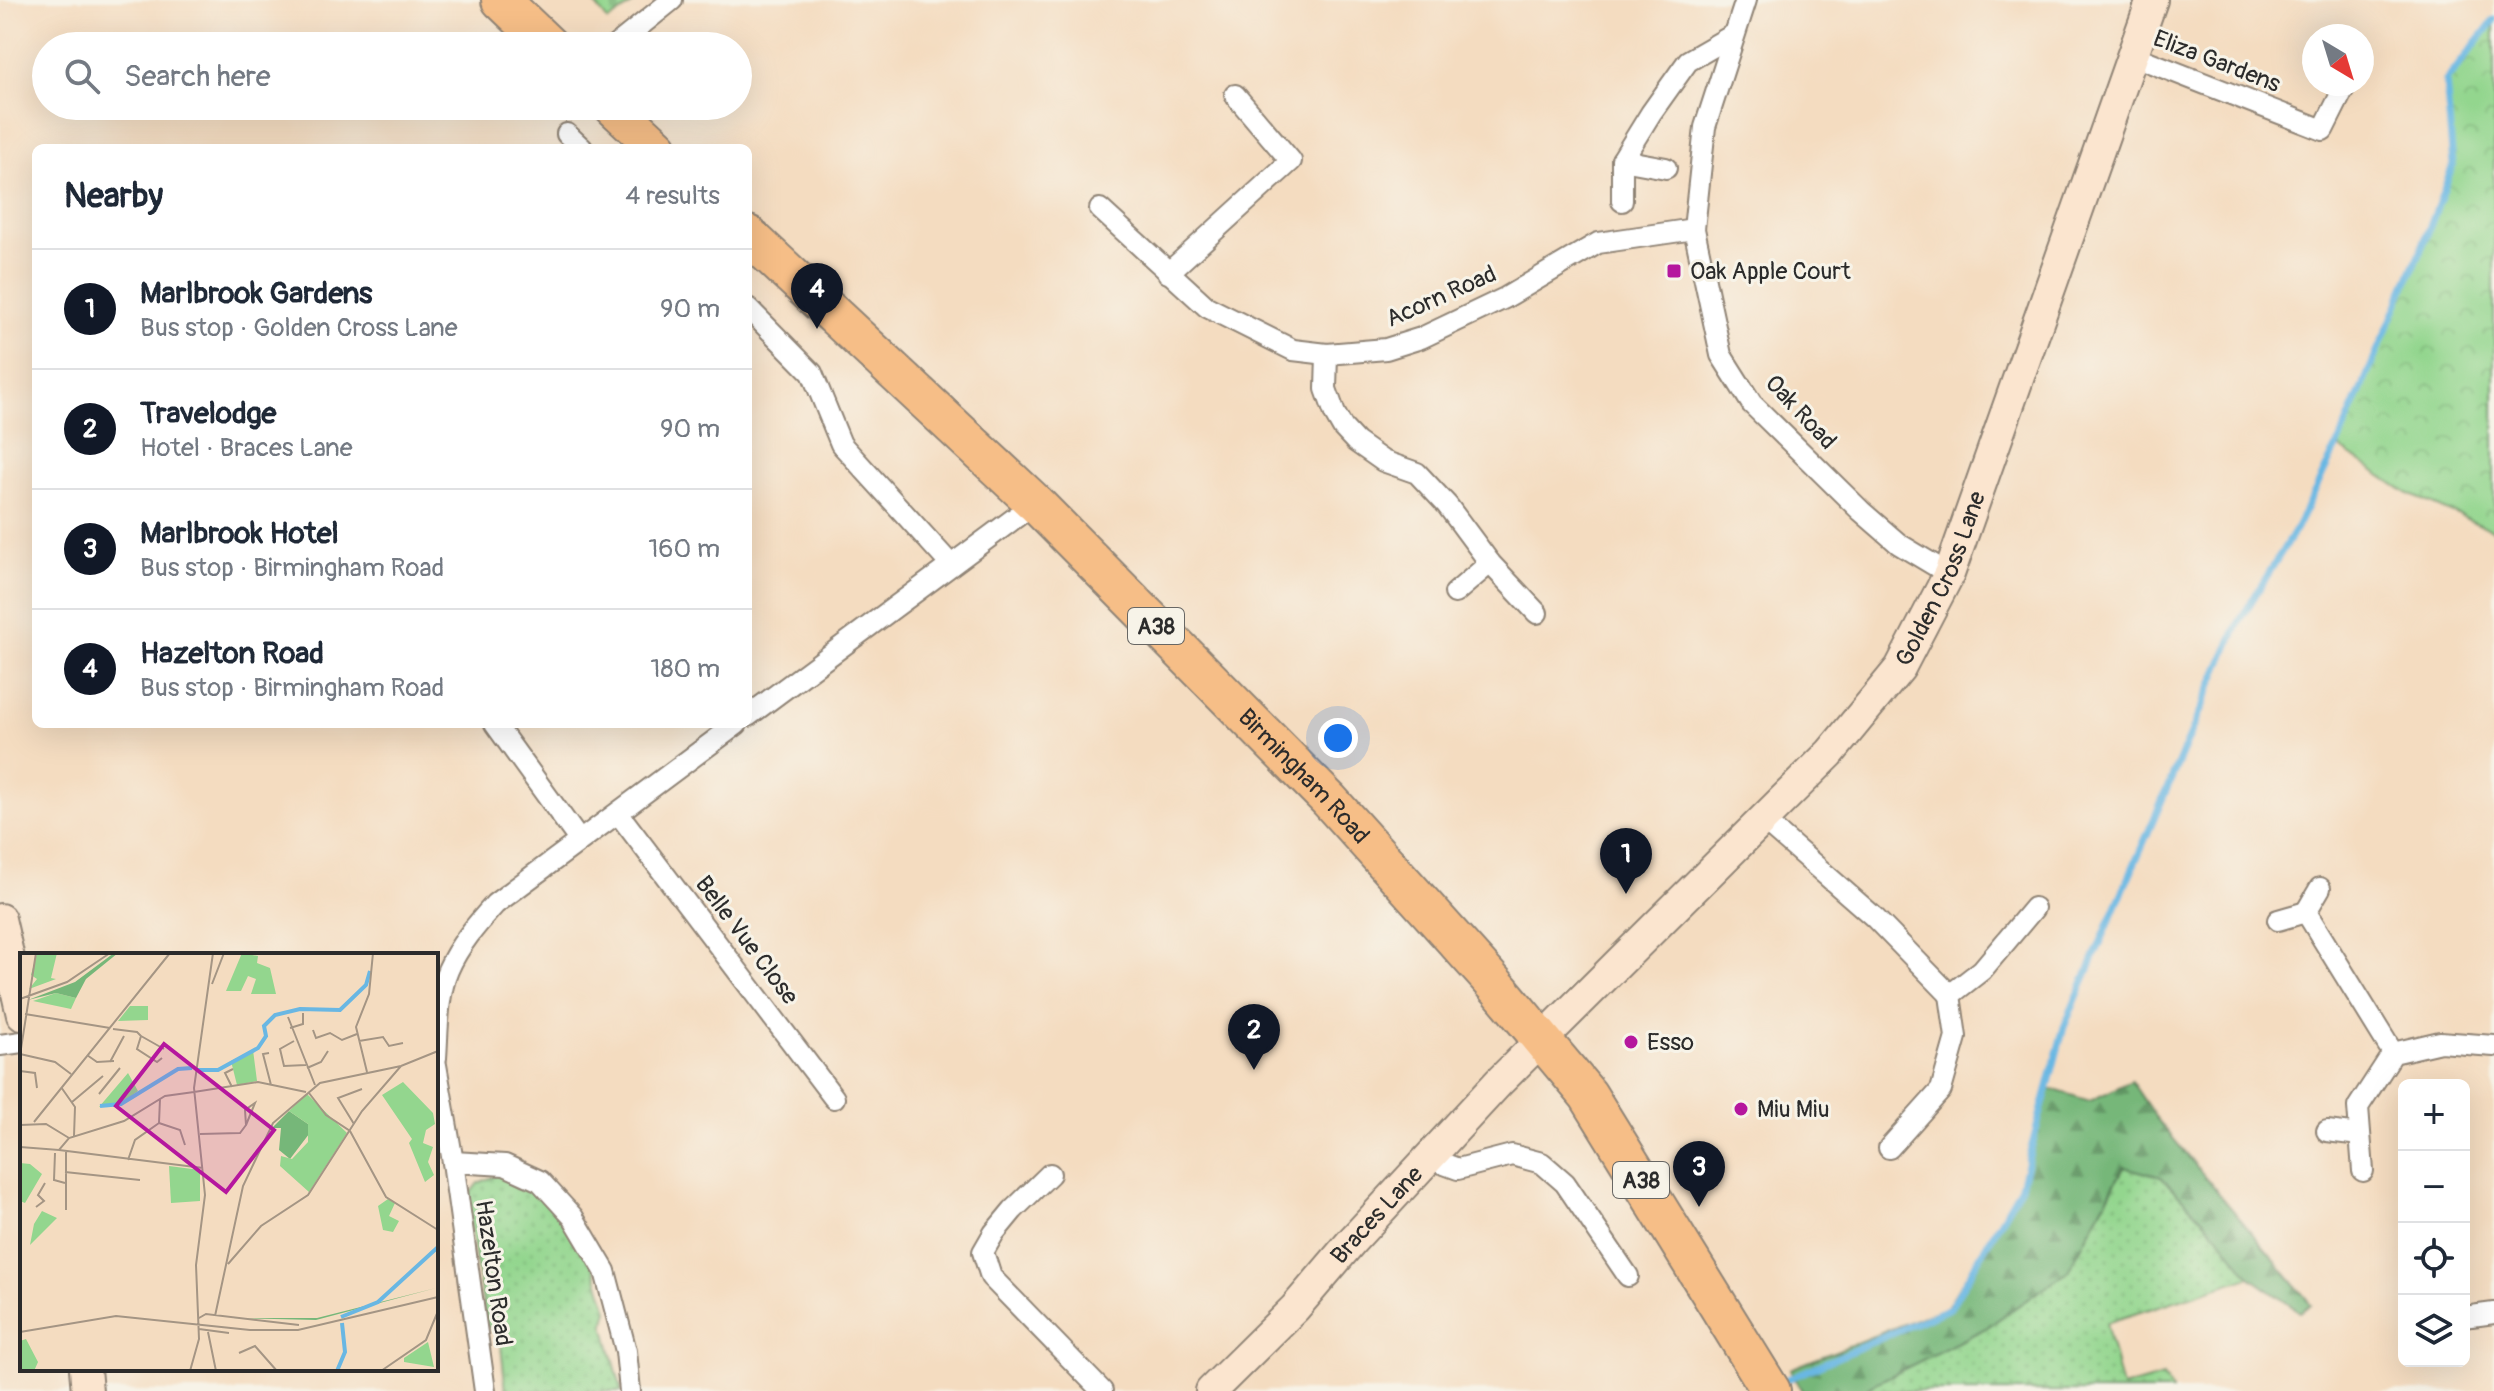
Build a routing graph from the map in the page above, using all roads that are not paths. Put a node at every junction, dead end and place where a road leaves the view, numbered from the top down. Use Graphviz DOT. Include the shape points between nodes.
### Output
graph roads {
  1 [pos="501,0"];
  2 [pos="672,0"];
  3 [pos="1746,0"];
  4 [pos="2152,0"];
  5 [pos="534,32"];
  6 [pos="632,32"];
  7 [pos="1733,35"];
  8 [pos="2134,56"];
  9 [pos="1235,95"];
  10 [pos="2340,96"];
  11 [pos="628,120"];
  12 [pos="654,144"];
  13 [pos="1622,160"];
  14 [pos="1666,168"];
  15 [pos="1622,201"];
  16 [pos="1100,209"];
  17 [pos="1694,229"];
  18 [pos="752,239"];
  19 [pos="1168,273"];
  20 [pos="752,312"];
  21 [pos="1327,354"];
  22 [pos="1035,503"];
  23 [pos="1490,563"];
  24 [pos="951,565"];
  25 [pos="1949,574"];
  26 [pos="1455,593"];
  27 [pos="1537,613"];
  28 [pos="752,713"];
  29 [pos="498,728"];
  30 [pos="732,728"];
  31 [pos="618,813"];
  32 [pos="1762,819"];
  33 [pos="579,840"];
  34 [pos="2320,888"];
  35 [pos="2034,908"];
  36 [pos="2306,912"];
  37 [pos="0,919"];
  38 [pos="2278,920"];
  39 [pos="1950,995"];
  40 [pos="20,1006"];
  41 [pos="438,1027"];
  42 [pos="1542,1039"];
  43 [pos="20,1042"];
  44 [pos="0,1045"];
  45 [pos="2494,1046"];
  46 [pos="2393,1053"];
  47 [pos="438,1076"];
  48 [pos="834,1098"];
  49 [pos="2327,1131"];
  50 [pos="2360,1135"];
  51 [pos="1889,1148"];
  52 [pos="1428,1158"];
  53 [pos="453,1162"];
  54 [pos="2363,1171"];
  55 [pos="1050,1174"];
  56 [pos="1628,1276"];
  57 [pos="2494,1313"];
  58 [pos="2470,1316"];
  59 [pos="85,1371"];
  60 [pos="1764,1378"];
  61 [pos="87,1391"];
  62 [pos="485,1391"];
  63 [pos="630,1391"];
  64 [pos="1102,1391"];
  65 [pos="1211,1391"];
  1 -- 5 [label="highway"];
  2 -- 6 [label="street"];
  3 -- 7 [label="street, Oak Road"];
  4 -- 8 [label="main road, Golden Cross Lane"];
  7 -- 13 [label="street" via="1688,61"];
  7 -- 17 [label="street, Oak Road" via="1705,127"];
  8 -- 10 [label="street, Eliza Gardens" via="2323,130"];
  8 -- 25 [label="main road, Golden Cross Lane"];
  9 -- 19 [label="street" via="1291,161"];
  11 -- 12 [label="highway"];
  13 -- 14 [label="street"];
  13 -- 15 [label="street"];
  16 -- 19 [label="street, Acorn Road"];
  17 -- 21 [label="street, Acorn Road" via="1598,243 1505,298 1421,338 1386,349"];
  17 -- 25 [label="street, Oak Road" via="1721,355 1752,404 1870,519"];
  18 -- 22 [label="highway, Birmingham Road / A38"];
  19 -- 21 [label="street, Acorn Road" via="1207,307 1272,342"];
  20 -- 24 [label="street" via="812,373 841,444"];
  21 -- 23 [label="street" via="1326,389 1343,428 1383,461 1417,473"];
  22 -- 24 [label="street"];
  22 -- 42 [label="highway, Birmingham Road / A38" via="1329,800"];
  23 -- 26 [label="street"];
  23 -- 27 [label="street"];
  24 -- 28 [label="street"];
  25 -- 32 [label="main road, Golden Cross Lane" via="1900,668 1830,753"];
  29 -- 33 [label="street"];
  30 -- 31 [label="street"];
  31 -- 33 [label="street"];
  31 -- 48 [label="street, Belle Vue Close"];
  32 -- 39 [label="street" via="1874,917"];
  32 -- 42 [label="main road, Golden Cross Lane"];
  33 -- 41 [label="street" via="495,904 467,935 447,972"];
  34 -- 36 [label="street"];
  35 -- 39 [label="street" via="1982,970"];
  36 -- 38 [label="street"];
  36 -- 46 [label="street"];
  37 -- 40 [label="main road"];
  39 -- 51 [label="street" via="1956,1037 1941,1090"];
  42 -- 52 [label="main road, Braces Lane"];
  42 -- 60 [label="highway, Birmingham Road / A38" via="1588,1095"];
  43 -- 44 [label="street"];
  45 -- 46 [label="street" via="2440,1042"];
  46 -- 50 [label="street" via="2358,1107"];
  47 -- 53 [label="street, Hazelton Road"];
  49 -- 50 [label="street"];
  50 -- 54 [label="street"];
  52 -- 56 [label="street" via="1458,1169 1512,1155 1542,1163 1565,1183"];
  52 -- 65 [label="main road, Braces Lane" via="1295,1308"];
  53 -- 62 [label="street, Hazelton Road"];
  53 -- 63 [label="street, Hazelton Road" via="505,1165 540,1181 573,1217 605,1271 626,1351"];
  55 -- 64 [label="street" via="994,1233 983,1252 985,1266"];
  57 -- 58 [label="street"];
  59 -- 61 [label="main road"];
}
